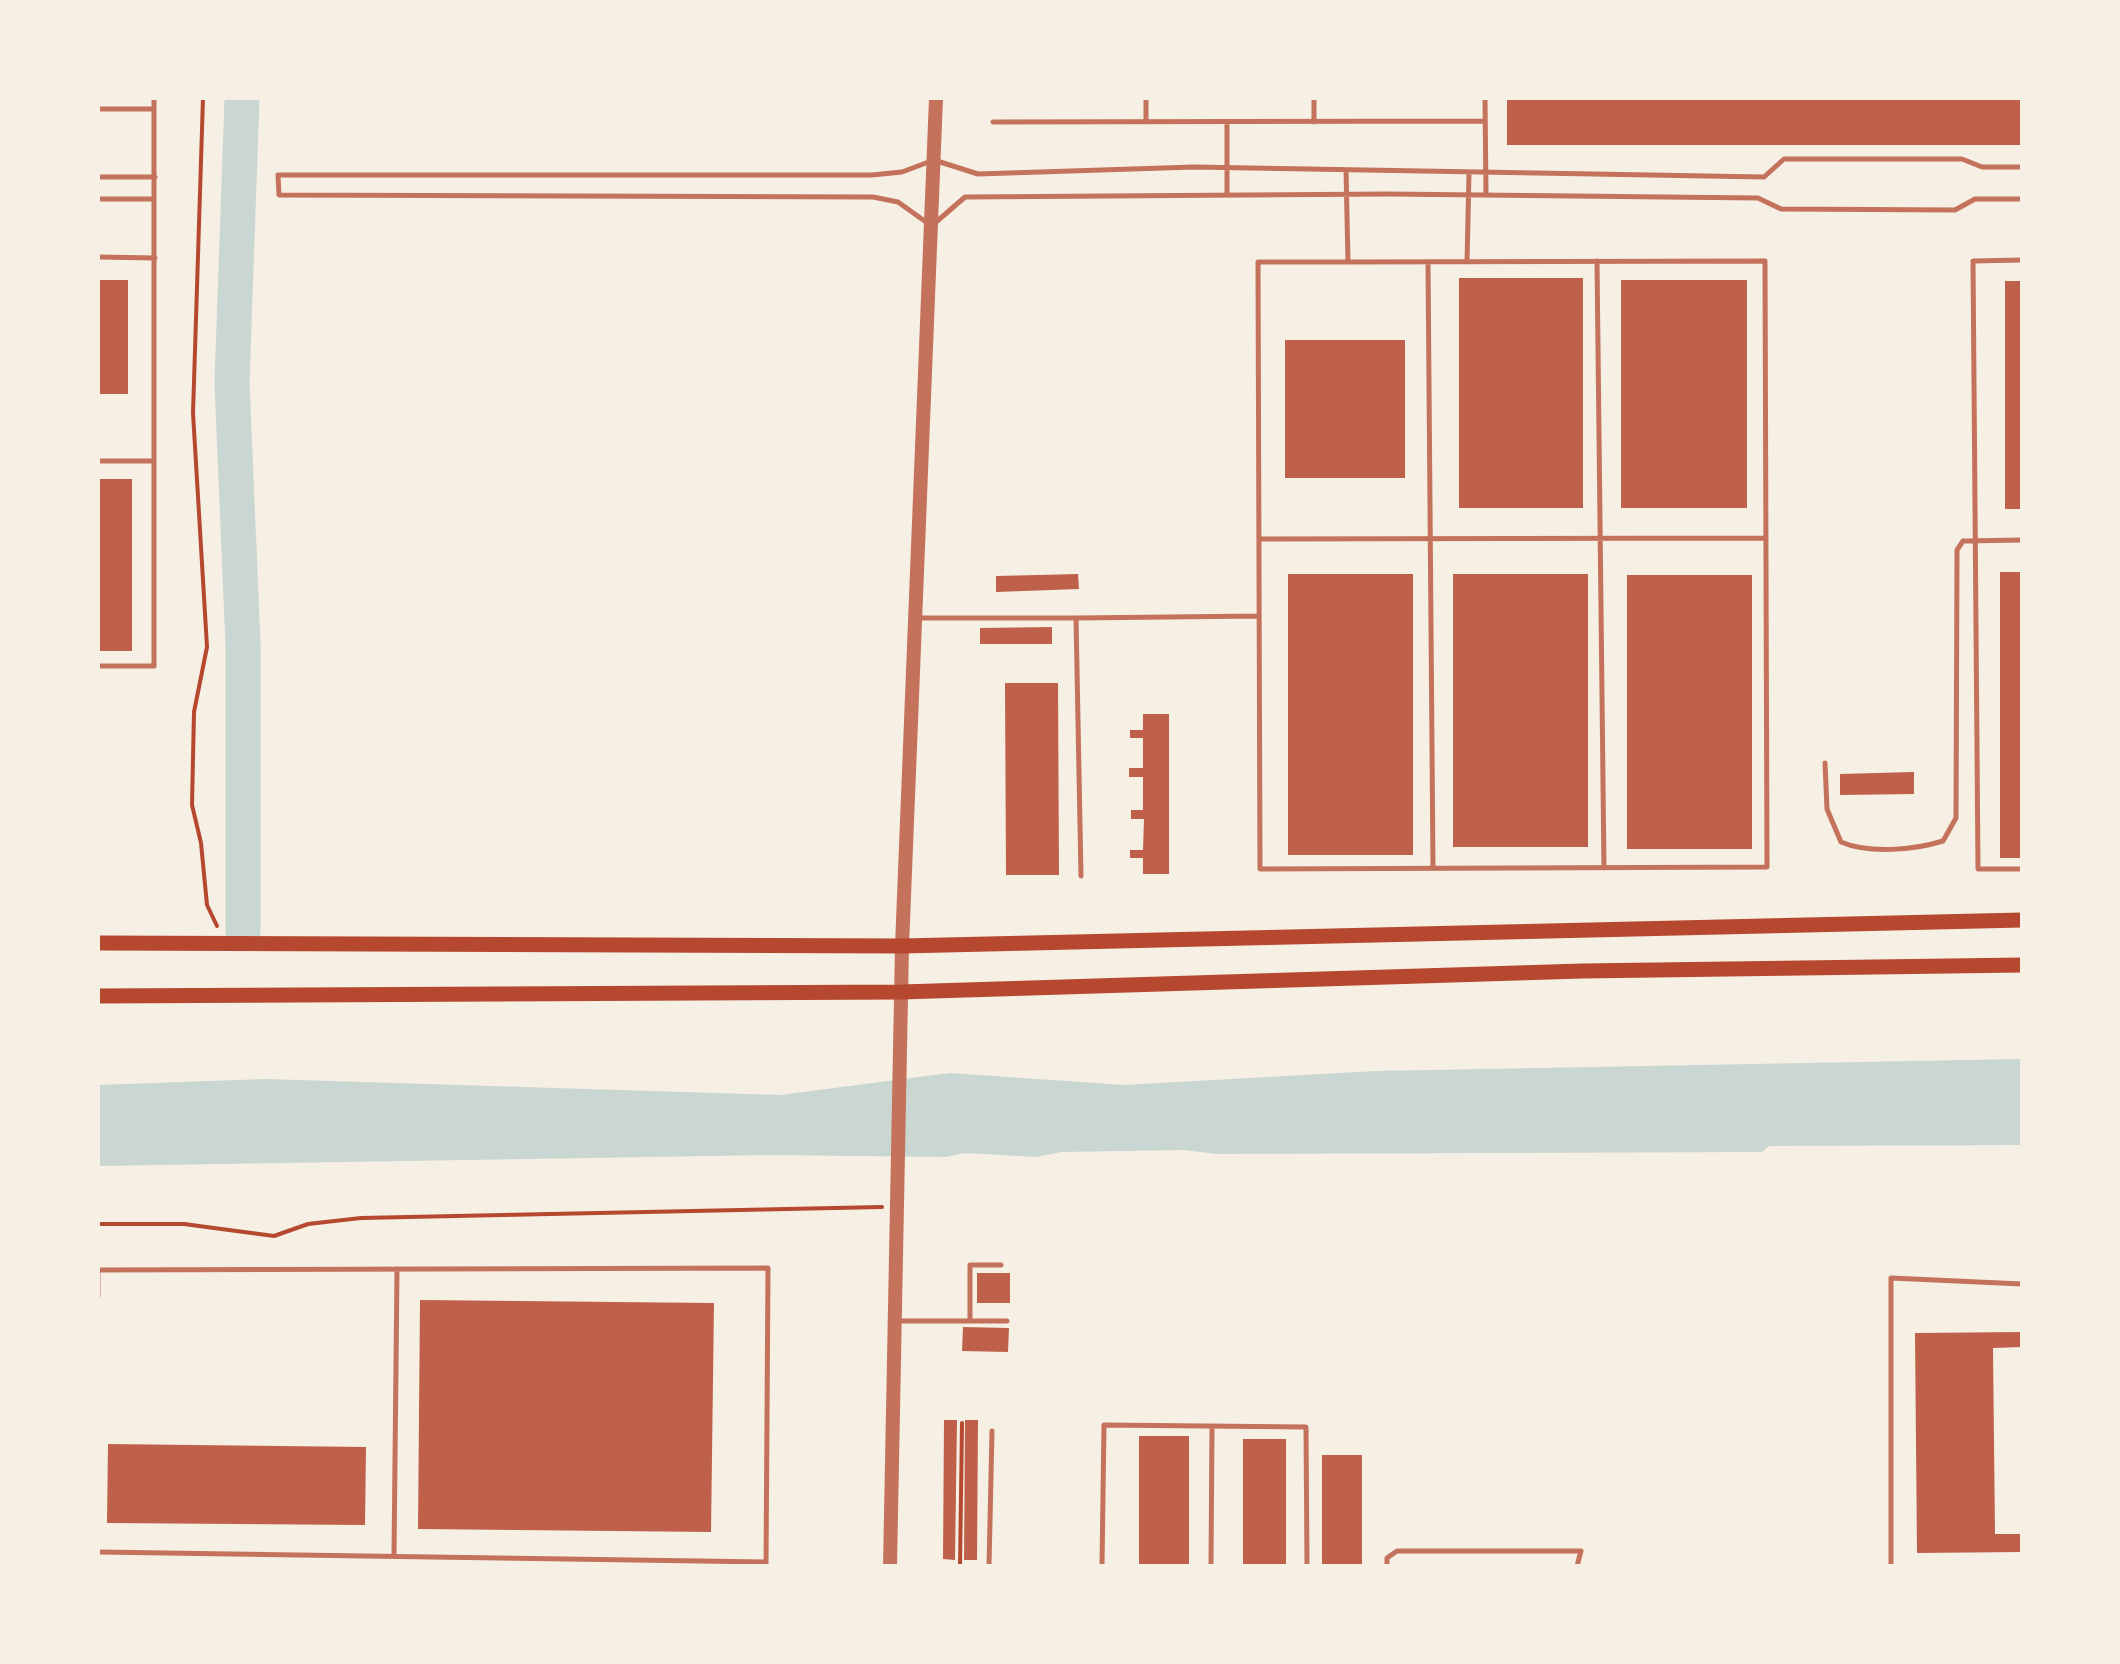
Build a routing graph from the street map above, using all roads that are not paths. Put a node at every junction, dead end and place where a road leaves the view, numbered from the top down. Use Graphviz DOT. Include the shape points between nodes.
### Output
graph roads {
  1 [pos="154,98"];
  2 [pos="936,98"];
  3 [pos="1146,98"];
  4 [pos="1314,98"];
  5 [pos="1485,98"];
  6 [pos="98,109"];
  7 [pos="154,109"];
  8 [pos="993,122"];
  9 [pos="1146,122"];
  10 [pos="1227,122"];
  11 [pos="1314,122"];
  12 [pos="1485,122"];
  13 [pos="934,160"];
  14 [pos="2022,166"];
  15 [pos="1227,168"];
  16 [pos="1346,170"];
  17 [pos="1469,173"];
  18 [pos="1486,173"];
  19 [pos="98,177"];
  20 [pos="155,177"];
  21 [pos="1346,194"];
  22 [pos="1468,194"];
  23 [pos="1227,195"];
  24 [pos="1486,195"];
  25 [pos="98,199"];
  26 [pos="156,199"];
  27 [pos="2022,199"];
  28 [pos="931,226"];
  29 [pos="98,258"];
  30 [pos="155,258"];
  31 [pos="2022,260"];
  32 [pos="1597,261"];
  33 [pos="1348,262"];
  34 [pos="1428,262"];
  35 [pos="1467,262"];
  36 [pos="98,461"];
  37 [pos="154,461"];
  38 [pos="1600,538"];
  39 [pos="1766,538"];
  40 [pos="1260,539"];
  41 [pos="1430,539"];
  42 [pos="1976,540"];
  43 [pos="2022,540"];
  44 [pos="1260,616"];
  45 [pos="915,618"];
  46 [pos="1076,618"];
  47 [pos="98,666"];
  48 [pos="1826,763"];
  49 [pos="1433,868"];
  50 [pos="1604,868"];
  51 [pos="2022,869"];
  52 [pos="1081,876"];
  53 [pos="2022,920"];
  54 [pos="98,943"];
  55 [pos="902,946"];
  56 [pos="2022,965"];
  57 [pos="901,992"];
  58 [pos="98,996"];
  59 [pos="1001,1265"];
  60 [pos="397,1269"];
  61 [pos="98,1270"];
  62 [pos="2022,1284"];
  63 [pos="98,1296"];
  64 [pos="895,1321"];
  65 [pos="970,1321"];
  66 [pos="1008,1322"];
  67 [pos="1212,1426"];
  68 [pos="992,1430"];
  69 [pos="98,1552"];
  70 [pos="394,1556"];
  71 [pos="766,1564"];
  72 [pos="890,1566"];
  73 [pos="989,1566"];
  74 [pos="1102,1566"];
  75 [pos="1211,1566"];
  76 [pos="1307,1566"];
  77 [pos="1386,1566"];
  78 [pos="1578,1566"];
  79 [pos="1891,1566"];
  1 -- 7 [label="lane"];
  2 -- 13 [label="street"];
  3 -- 9 [label="lane"];
  4 -- 11 [label="lane"];
  5 -- 12 [label="lane"];
  6 -- 7 [label="lane"];
  7 -- 20 [label="lane"];
  8 -- 9 [label="lane"];
  9 -- 10 [label="lane"];
  10 -- 11 [label="lane"];
  10 -- 15 [label="lane"];
  11 -- 12 [label="lane"];
  12 -- 18 [label="lane"];
  13 -- 15 [label="lane" via="978,174"];
  13 -- 28 [label="street"];
  13 -- 28 [label="lane" via="872,175 278,175 279,195 873,197 898,202"];
  14 -- 18 [label="lane" via="1982,167 1962,159 1784,159 1764,177"];
  15 -- 16 [label="lane"];
  15 -- 23 [label="lane"];
  16 -- 17 [label="lane"];
  16 -- 21 [label="lane"];
  17 -- 18 [label="lane"];
  17 -- 22 [label="lane"];
  18 -- 24 [label="lane"];
  19 -- 20 [label="lane"];
  20 -- 26 [label="lane"];
  21 -- 22 [label="lane"];
  21 -- 23 [label="lane"];
  21 -- 33 [label="lane"];
  22 -- 24 [label="lane"];
  22 -- 35 [label="lane"];
  23 -- 28 [label="lane" via="966,196"];
  24 -- 27 [label="lane" via="1758,198 1781,209 1820,210 1956,210 1975,199"];
  25 -- 26 [label="lane"];
  26 -- 30 [label="lane"];
  28 -- 45 [label="street"];
  29 -- 30 [label="lane"];
  30 -- 37 [label="lane"];
  31 -- 42 [label="lane" via="1973,261"];
  32 -- 35 [label="lane"];
  32 -- 38 [label="lane"];
  32 -- 39 [label="lane" via="1765,261"];
  33 -- 34 [label="lane"];
  33 -- 40 [label="lane" via="1258,262"];
  34 -- 35 [label="lane"];
  34 -- 41 [label="lane"];
  36 -- 37 [label="lane"];
  37 -- 47 [label="lane" via="154,666"];
  38 -- 39 [label="lane"];
  38 -- 41 [label="lane"];
  38 -- 50 [label="lane"];
  39 -- 50 [label="lane" via="1767,867"];
  40 -- 41 [label="lane"];
  40 -- 44 [label="lane"];
  41 -- 49 [label="lane"];
  42 -- 43 [label="lane"];
  42 -- 48 [label="lane" via="1963,542 1956,568 1952,831 1944,841 1920,846 1854,848 1841,842 1827,809"];
  42 -- 51 [label="lane" via="1978,869"];
  44 -- 46 [label="lane"];
  44 -- 49 [label="lane" via="1260,869"];
  45 -- 46 [label="lane"];
  45 -- 55 [label="street"];
  46 -- 52 [label="lane"];
  49 -- 50 [label="lane"];
  53 -- 55 [label="main road"];
  54 -- 55 [label="main road"];
  55 -- 57 [label="street"];
  56 -- 57 [label="main road"];
  57 -- 58 [label="main road"];
  57 -- 64 [label="street"];
  59 -- 65 [label="lane" via="970,1265"];
  60 -- 61 [label="lane"];
  60 -- 70 [label="lane"];
  60 -- 71 [label="lane" via="768,1268"];
  61 -- 63 [label="lane"];
  62 -- 79 [label="lane" via="1890,1278"];
  64 -- 65 [label="lane"];
  64 -- 72 [label="street"];
  65 -- 66 [label="lane"];
  67 -- 74 [label="lane" via="1104,1425"];
  67 -- 75 [label="lane"];
  67 -- 76 [label="lane" via="1306,1427"];
  68 -- 73 [label="lane"];
  69 -- 70 [label="lane"];
  70 -- 71 [label="lane"];
  77 -- 78 [label="lane" via="1397,1551 1581,1551"];
}
